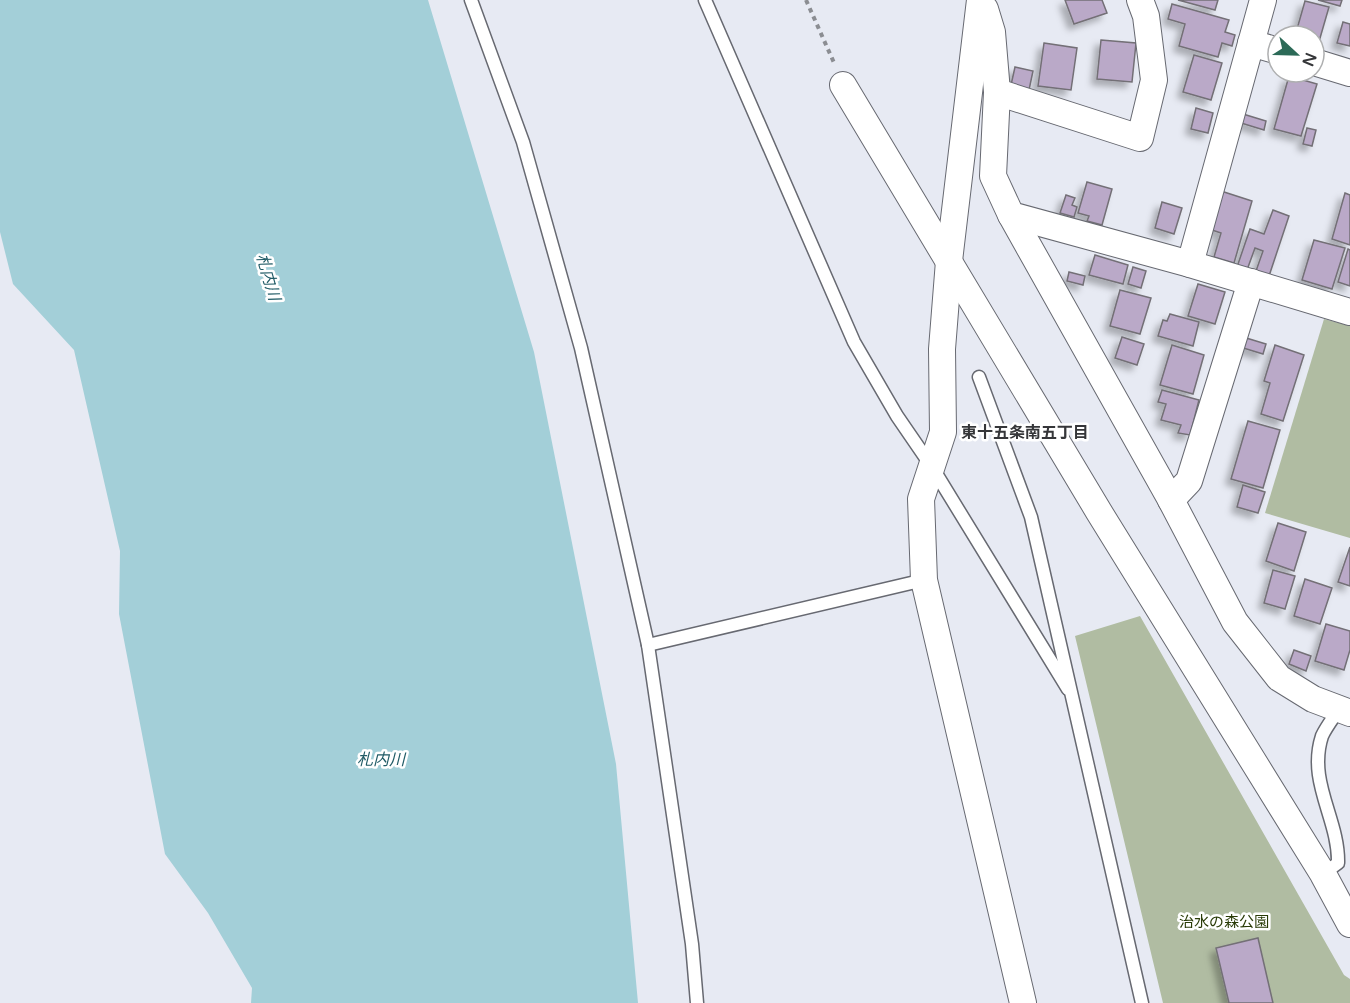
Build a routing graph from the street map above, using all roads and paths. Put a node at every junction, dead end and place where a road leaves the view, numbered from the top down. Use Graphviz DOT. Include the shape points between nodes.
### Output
graph roads {
  1 [pos="471,0"];
  2 [pos="705,0"];
  3 [pos="806,0"];
  4 [pos="981,0"];
  5 [pos="1140,0"];
  6 [pos="1263,0"];
  7 [pos="1251,43"];
  8 [pos="1266,47"];
  9 [pos="1326,66"];
  10 [pos="1350,73"];
  11 [pos="843,85"];
  12 [pos="997,92"];
  13 [pos="1011,215"];
  14 [pos="949,261"];
  15 [pos="1190,264"];
  16 [pos="1251,282"];
  17 [pos="1350,312"];
  18 [pos="979,378"];
  19 [pos="932,467"];
  20 [pos="1171,500"];
  21 [pos="924,580"];
  22 [pos="648,645"];
  23 [pos="1068,689"];
  24 [pos="1345,711"];
  25 [pos="1323,874"];
  26 [pos="1350,924"];
  27 [pos="697,1003"];
  28 [pos="1023,1003"];
  29 [pos="1142,1003"];
  1 -- 22 [label="lane" via="524,142 581,348"];
  2 -- 19 [label="lane" via="854,342"];
  3 -- 11 [label="path"];
  4 -- 12 [label="street" via="992,32"];
  4 -- 14 [label="street"];
  5 -- 12 [label="street" via="1146,16 1154,80 1140,138"];
  6 -- 7 [label="street"];
  7 -- 8 [label="street"];
  7 -- 15 [label="street"];
  9 -- 10 [label="street"];
  11 -- 14 [label="street"];
  12 -- 13 [label="street" via="993,176"];
  13 -- 15 [label="street"];
  13 -- 20 [label="street"];
  14 -- 19 [label="street" via="942,349 943,432"];
  14 -- 25 [label="street"];
  15 -- 16 [label="street"];
  16 -- 17 [label="street"];
  16 -- 20 [label="street" via="1189,481"];
  18 -- 23 [label="lane" via="1031,517"];
  19 -- 21 [label="street" via="921,499"];
  19 -- 23 [label="lane"];
  20 -- 24 [label="street" via="1235,622 1279,678 1313,699"];
  21 -- 22 [label="lane"];
  21 -- 28 [label="street"];
  22 -- 27 [label="lane"];
  23 -- 29 [label="lane"];
  24 -- 25 [label="lane" via="1323,735 1316,762 1319,785 1339,847 1338,863"];
  25 -- 26 [label="street"];
}
